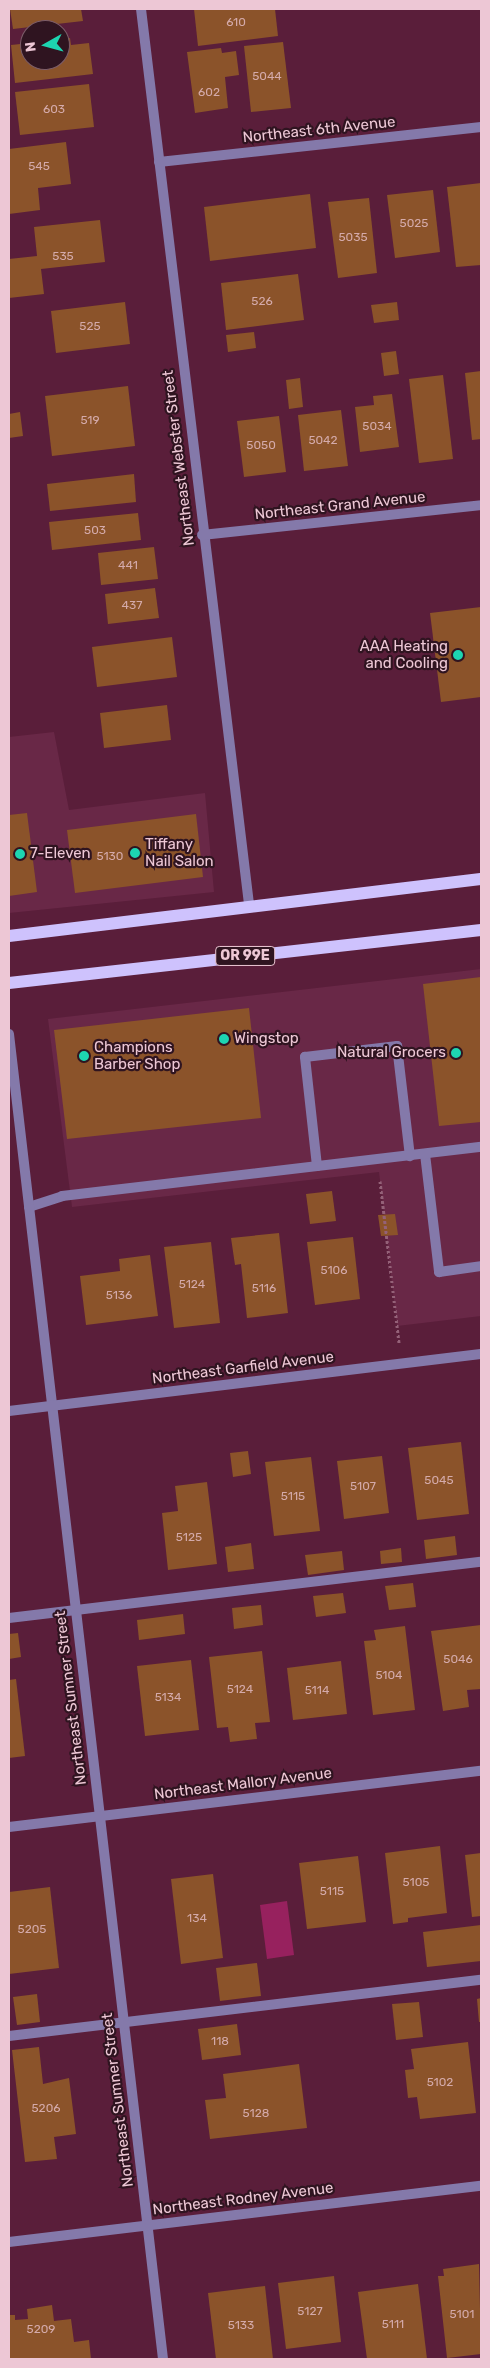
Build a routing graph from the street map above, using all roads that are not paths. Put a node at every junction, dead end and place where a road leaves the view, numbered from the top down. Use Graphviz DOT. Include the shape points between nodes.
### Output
graph roads {
  1 [pos="141,9"];
  2 [pos="481,127"];
  3 [pos="159,162"];
  4 [pos="481,505"];
  5 [pos="202,536"];
  6 [pos="481,878"];
  7 [pos="249,904"];
  8 [pos="481,930"];
  9 [pos="9,936"];
  10 [pos="9,983"];
  11 [pos="9,1034"];
  12 [pos="481,1147"];
  13 [pos="425,1154"];
  14 [pos="410,1156"];
  15 [pos="317,1166"];
  16 [pos="29,1207"];
  17 [pos="481,1266"];
  18 [pos="481,1354"];
  19 [pos="52,1406"];
  20 [pos="9,1411"];
  21 [pos="481,1562"];
  22 [pos="76,1610"];
  23 [pos="9,1618"];
  24 [pos="481,1771"];
  25 [pos="100,1816"];
  26 [pos="9,1827"];
  27 [pos="481,1980"];
  28 [pos="124,2022"];
  29 [pos="9,2036"];
  30 [pos="481,2186"];
  31 [pos="147,2225"];
  32 [pos="9,2242"];
  33 [pos="163,2359"];
  1 -- 3 [label="street, Northeast Webster Street"];
  2 -- 3 [label="street, Northeast 6th Avenue"];
  3 -- 5 [label="street, Northeast Webster Street"];
  4 -- 5 [label="street, Northeast Grand Avenue"];
  5 -- 7 [label="street, Northeast Webster Street"];
  6 -- 7 [label="main road"];
  7 -- 9 [label="main road"];
  8 -- 10 [label="main road, OR 99E"];
  11 -- 16 [label="street, Northeast Sumner Street"];
  12 -- 13 [label="street"];
  13 -- 14 [label="street"];
  13 -- 17 [label="street" via="439,1272"];
  14 -- 15 [label="street"];
  14 -- 15 [label="street" via="397,1046 305,1057"];
  15 -- 16 [label="street" via="62,1196"];
  16 -- 19 [label="street, Northeast Sumner Street"];
  18 -- 19 [label="street, Northeast Garfield Avenue"];
  19 -- 20 [label="street, Northeast Garfield Avenue"];
  19 -- 22 [label="street, Northeast Sumner Street"];
  21 -- 22 [label="street"];
  22 -- 23 [label="street"];
  22 -- 25 [label="street, Northeast Sumner Street"];
  24 -- 25 [label="street, Northeast Mallory Avenue"];
  25 -- 26 [label="street, Northeast Mallory Avenue"];
  25 -- 28 [label="street, Northeast Sumner Street"];
  27 -- 28 [label="street"];
  28 -- 29 [label="street"];
  28 -- 31 [label="street, Northeast Sumner Street"];
  30 -- 31 [label="street, Northeast Rodney Avenue"];
  31 -- 32 [label="street, Northeast Rodney Avenue"];
  31 -- 33 [label="street, Northeast Sumner Street"];
}
